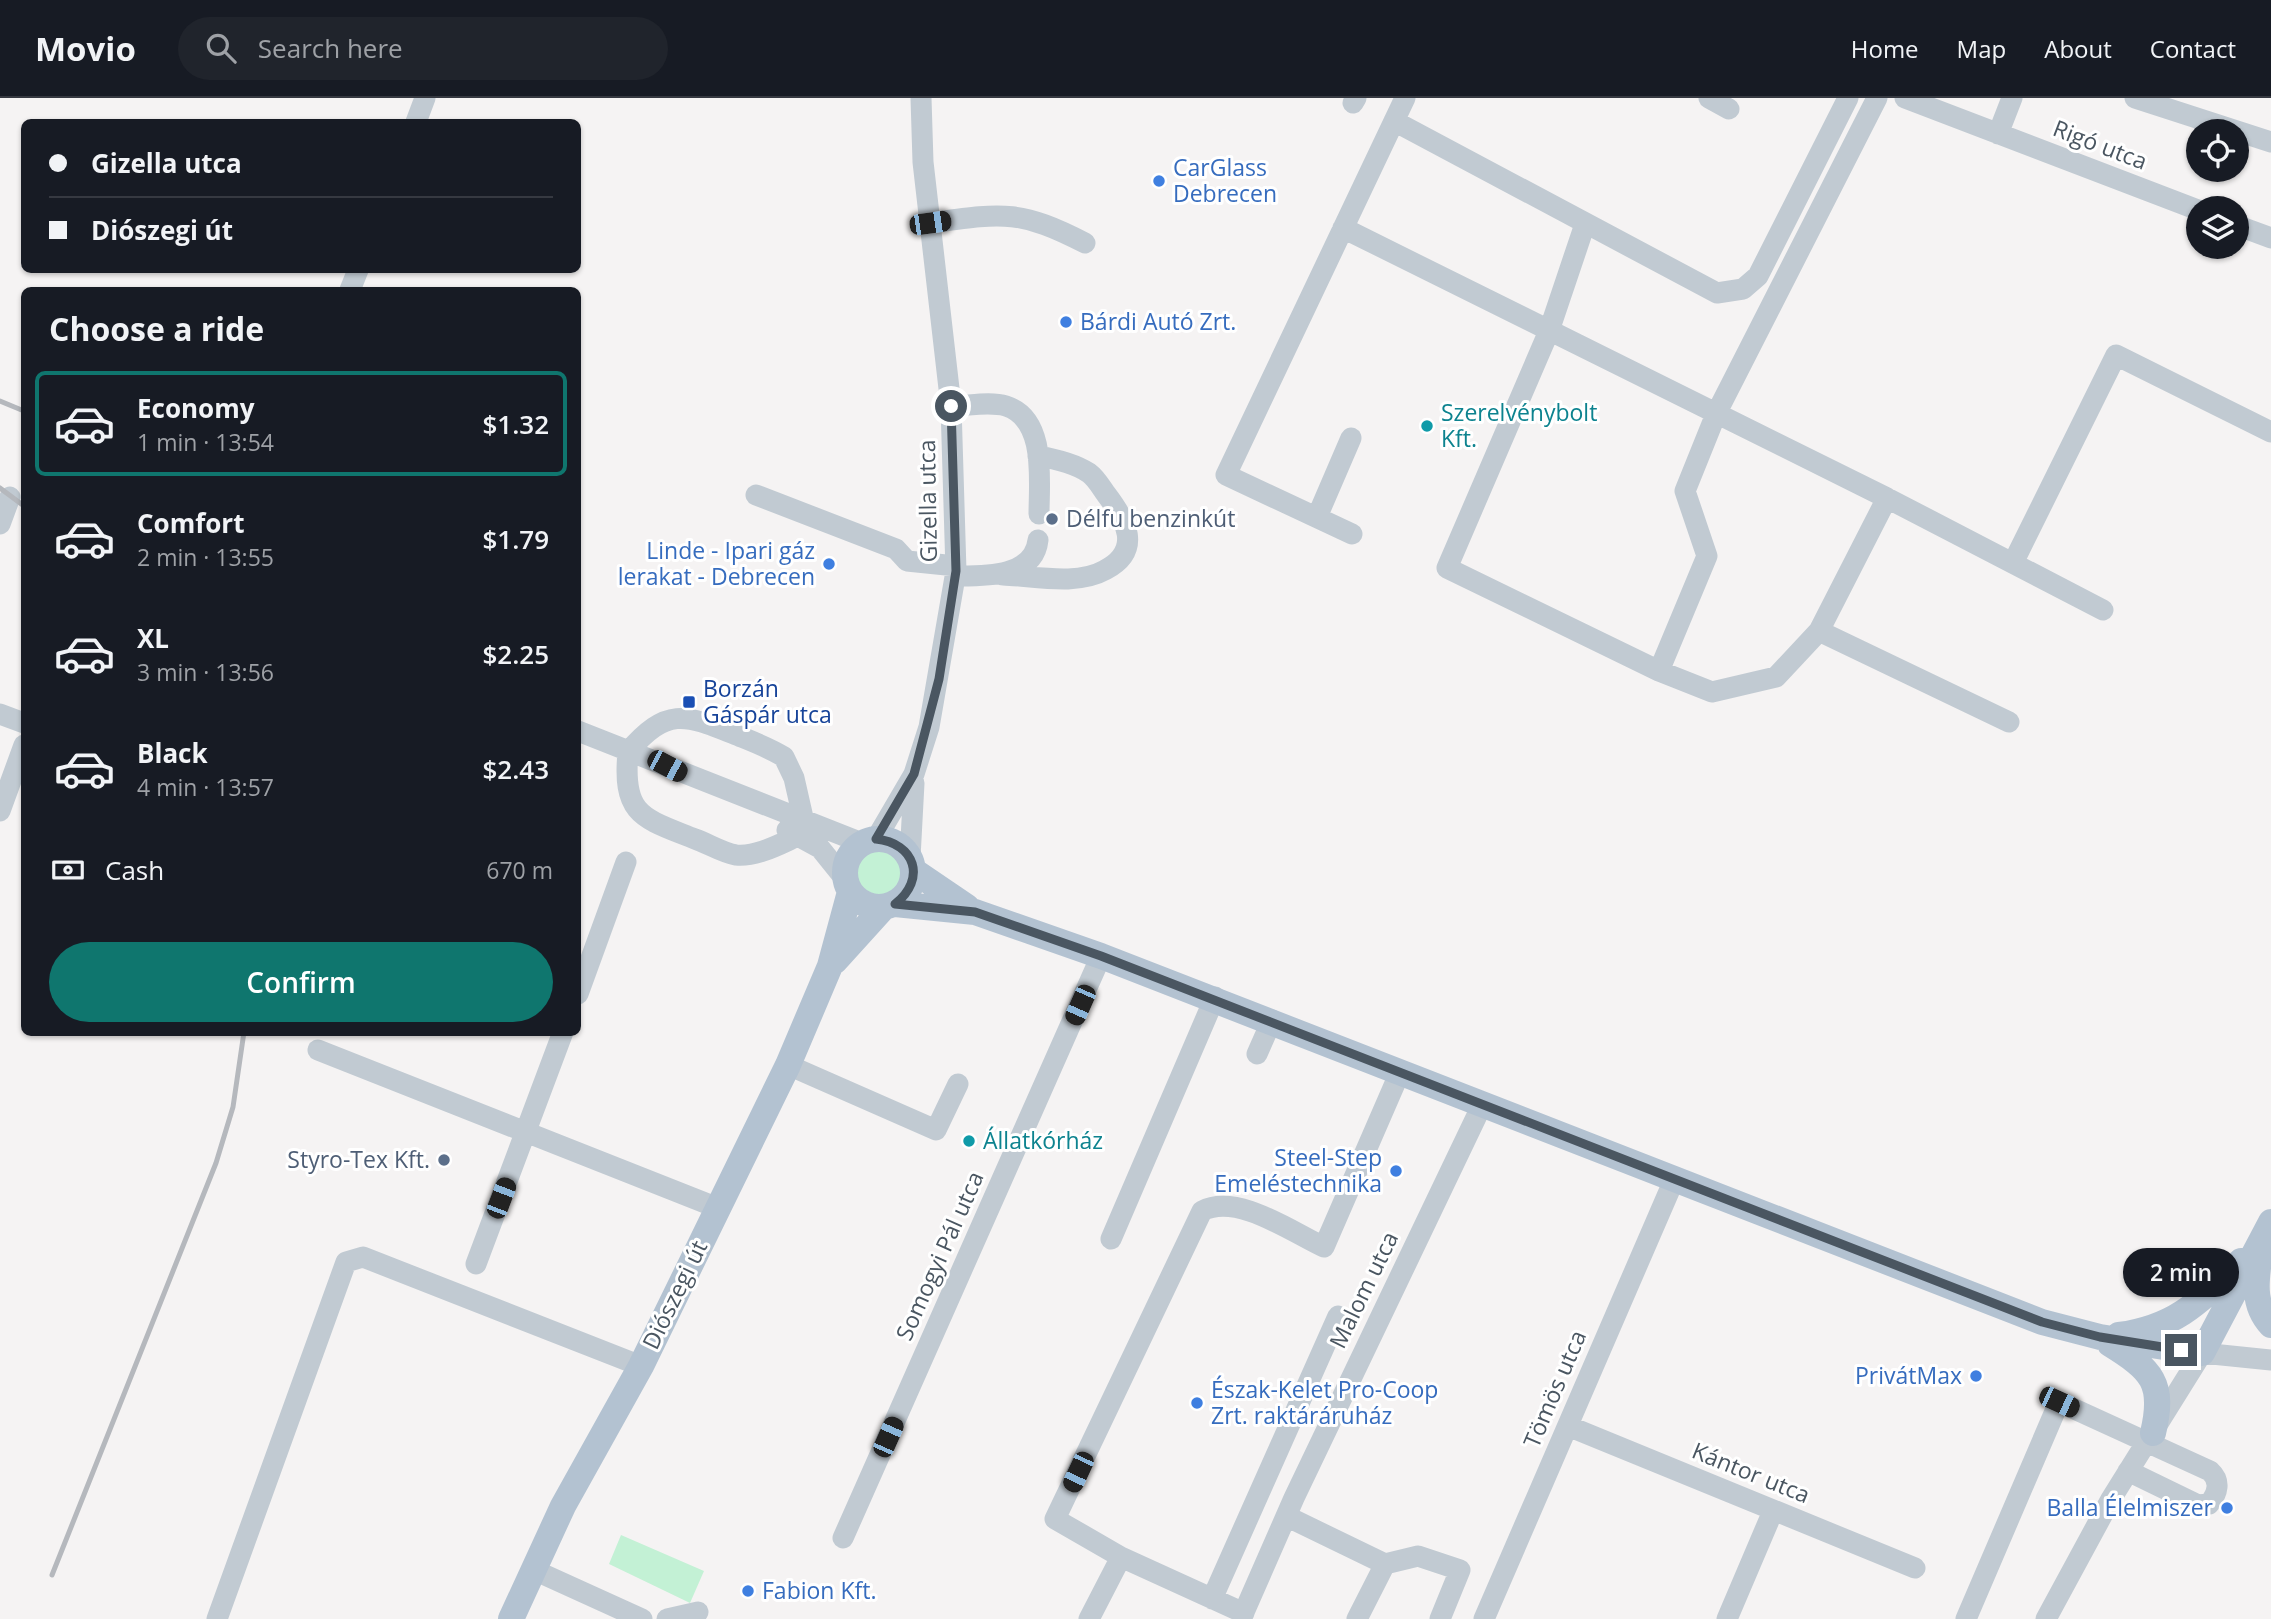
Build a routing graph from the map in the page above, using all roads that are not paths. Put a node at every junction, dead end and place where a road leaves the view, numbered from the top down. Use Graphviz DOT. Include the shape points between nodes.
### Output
graph roads {
  1 [pos="425,98"];
  2 [pos="921,98"];
  3 [pos="1405,98"];
  4 [pos="1709,98"];
  5 [pos="1847,98"];
  6 [pos="1877,98"];
  7 [pos="1905,98"];
  8 [pos="2012,98"];
  9 [pos="2135,98"];
  10 [pos="1729,109"];
  11 [pos="417,119"];
  12 [pos="1394,121"];
  13 [pos="1998,134"];
  14 [pos="2271,142"];
  15 [pos="2186,206"];
  16 [pos="930,223"];
  17 [pos="1585,225"];
  18 [pos="1343,228"];
  19 [pos="2249,230"];
  20 [pos="2271,239"];
  21 [pos="1085,243"];
  22 [pos="1549,331"];
  23 [pos="951,406"];
  24 [pos="1716,414"];
  25 [pos="2271,432"];
  26 [pos="1352,438"];
  27 [pos="1038,456"];
  28 [pos="756,495"];
  29 [pos="11,498"];
  30 [pos="1887,498"];
  31 [pos="1039,514"];
  32 [pos="1317,517"];
  33 [pos="0,524"];
  34 [pos="1353,534"];
  35 [pos="1038,540"];
  36 [pos="2012,563"];
  37 [pos="956,571"];
  38 [pos="1003,575"];
  39 [pos="2103,610"];
  40 [pos="1819,631"];
  41 [pos="1659,671"];
  42 [pos="0,714"];
  43 [pos="21,722"];
  44 [pos="2009,722"];
  45 [pos="581,732"];
  46 [pos="628,752"];
  47 [pos="21,753"];
  48 [pos="914,774"];
  49 [pos="0,811"];
  50 [pos="801,829"];
  51 [pos="869,841"];
  52 [pos="626,862"];
  53 [pos="912,864"];
  54 [pos="847,886"];
  55 [pos="889,906"];
  56 [pos="975,912"];
  57 [pos="1101,956"];
  58 [pos="830,966"];
  59 [pos="581,986"];
  60 [pos="1215,998"];
  61 [pos="1272,1020"];
  62 [pos="562,1036"];
  63 [pos="318,1050"];
  64 [pos="1257,1054"];
  65 [pos="788,1065"];
  66 [pos="1400,1072"];
  67 [pos="958,1084"];
  68 [pos="1482,1105"];
  69 [pos="526,1132"];
  70 [pos="1674,1180"];
  71 [pos="718,1208"];
  72 [pos="2267,1230"];
  73 [pos="1111,1239"];
  74 [pos="476,1264"];
  75 [pos="1338,1315"];
  76 [pos="2271,1325"];
  77 [pos="2100,1337"];
  78 [pos="2202,1353"];
  79 [pos="2271,1360"];
  80 [pos="641,1366"];
  81 [pos="1568,1426"];
  82 [pos="2150,1438"];
  83 [pos="2129,1471"];
  84 [pos="1290,1507"];
  85 [pos="1773,1511"];
  86 [pos="843,1538"];
  87 [pos="1121,1557"];
  88 [pos="1385,1564"];
  89 [pos="1915,1568"];
  90 [pos="534,1570"];
  91 [pos="1213,1599"];
  92 [pos="698,1612"];
  93 [pos="1242,1616"];
  94 [pos="517,1617"];
  95 [pos="217,1619"];
  96 [pos="642,1619"];
  97 [pos="667,1619"];
  98 [pos="1089,1619"];
  99 [pos="1357,1619"];
  100 [pos="1440,1619"];
  101 [pos="1484,1619"];
  102 [pos="1727,1619"];
  103 [pos="1966,1619"];
  104 [pos="2046,1619"];
  1 -- 11 [label="street"];
  2 -- 16 [label="street, Gizella utca"];
  3 -- 12 [label="street"];
  4 -- 10 [label="street"];
  5 -- 17 [label="street" via="1758,276 1743,289 1717,293"];
  6 -- 24 [label="street"];
  7 -- 13 [label="street, Rigó utca"];
  8 -- 13 [label="street"];
  9 -- 14 [label="street"];
  12 -- 17 [label="street"];
  12 -- 18 [label="street"];
  13 -- 15 [label="street, Rigó utca"];
  16 -- 21 [label="street" via="1000,213 1043,221"];
  16 -- 23 [label="street, Gizella utca"];
  17 -- 22 [label="street"];
  18 -- 22 [label="street"];
  18 -- 32 [label="street" via="1226,475"];
  19 -- 20 [label="street"];
  22 -- 24 [label="street"];
  22 -- 41 [label="street" via="1447,568"];
  23 -- 27 [label="street" via="1005,406 1018,412 1032,431"];
  23 -- 37 [label="street, Gizella utca"];
  24 -- 30 [label="street"];
  24 -- 41 [label="street" via="1685,491 1707,556"];
  25 -- 36 [label="street" via="2116,355"];
  26 -- 32 [label="street"];
  27 -- 31 [label="street"];
  27 -- 38 [label="street" via="1063,460 1091,474 1125,521 1129,542 1107,570 1088,577"];
  28 -- 37 [label="street" via="896,548 907,561"];
  29 -- 33 [label="street"];
  30 -- 36 [label="street"];
  30 -- 40 [label="street"];
  32 -- 34 [label="street"];
  35 -- 38 [label="street" via="1026,563"];
  36 -- 39 [label="street"];
  37 -- 38 [label="street"];
  37 -- 48 [label="street, Gizella utca" via="939,679"];
  40 -- 41 [label="street" via="1776,677 1713,692"];
  40 -- 44 [label="street"];
  42 -- 43 [label="street"];
  45 -- 46 [label="street"];
  46 -- 50 [label="street"];
  46 -- 50 [label="street" via="625,776 644,818 735,855 760,852"];
  46 -- 50 [label="street" via="654,727 693,717 784,757 794,778"];
  47 -- 49 [label="street"];
  48 -- 51 [label="street, Gizella utca"];
  48 -- 53 [label="street, Gizella utca"];
  50 -- 51 [label="street"];
  50 -- 54 [label="street"];
  51 -- 53 [label="main road" via="890,840 902,847"];
  51 -- 54 [label="main road" via="851,852 845,865"];
  52 -- 59 [label="street"];
  53 -- 55 [label="main road" via="912,885"];
  53 -- 56 [label="main road"];
  54 -- 55 [label="main road" via="859,902"];
  54 -- 58 [label="main road, Diószegi út"];
  55 -- 56 [label="main road"];
  55 -- 58 [label="main road, Diószegi út"];
  56 -- 57 [label="main road"];
  57 -- 60 [label="main road"];
  57 -- 86 [label="street, Somogyi Pál utca"];
  58 -- 65 [label="main road, Diószegi út"];
  60 -- 61 [label="main road"];
  60 -- 73 [label="street"];
  61 -- 64 [label="street"];
  61 -- 66 [label="main road"];
  62 -- 69 [label="street"];
  63 -- 69 [label="street"];
  65 -- 67 [label="street" via="936,1130"];
  65 -- 71 [label="main road, Diószegi út"];
  66 -- 68 [label="main road"];
  66 -- 87 [label="street" via="1324,1247 1236,1205 1214,1205 1202,1211 1055,1519"];
  68 -- 70 [label="main road"];
  68 -- 84 [label="street, Malom utca" via="1448,1163"];
  69 -- 71 [label="street"];
  69 -- 74 [label="street"];
  70 -- 77 [label="main road" via="2042,1322"];
  70 -- 81 [label="street, Tömös utca"];
  71 -- 80 [label="main road, Diószegi út"];
  72 -- 76 [label="main road" via="2256,1295 2262,1315"];
  72 -- 77 [label="main road" via="2211,1293 2183,1314 2142,1332"];
  72 -- 78 [label="main road"];
  75 -- 91 [label="street"];
  77 -- 78 [label="main road"];
  77 -- 82 [label="main road" via="2136,1360 2155,1382 2158,1401"];
  78 -- 79 [label="street"];
  78 -- 82 [label="street"];
  80 -- 90 [label="main road, Diószegi út" via="563,1506"];
  80 -- 95 [label="street" via="363,1257 346,1262"];
  81 -- 85 [label="street, Kántor utca"];
  81 -- 101 [label="street, Tömös utca"];
  82 -- 83 [label="street"];
  82 -- 83 [label="street" via="2213,1473 2218,1484 2211,1501 2194,1504"];
  82 -- 103 [label="street" via="2059,1402"];
  83 -- 104 [label="street"];
  84 -- 88 [label="street"];
  84 -- 93 [label="street, Malom utca"];
  85 -- 89 [label="street, Kántor utca"];
  85 -- 102 [label="street"];
  87 -- 91 [label="street"];
  87 -- 98 [label="street"];
  88 -- 99 [label="street"];
  88 -- 100 [label="street" via="1418,1556 1460,1570"];
  90 -- 94 [label="main road, Diószegi út"];
  90 -- 96 [label="street"];
  91 -- 93 [label="street"];
  92 -- 97 [label="street"];
}
